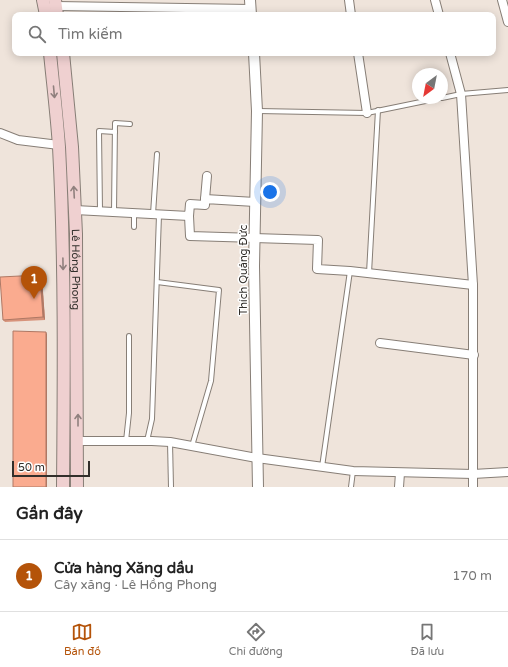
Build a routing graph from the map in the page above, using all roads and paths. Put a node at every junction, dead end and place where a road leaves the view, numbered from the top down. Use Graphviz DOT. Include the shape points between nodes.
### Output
graph roads {
  1 [pos="43,0"];
  2 [pos="349,0"];
  3 [pos="435,0"];
  4 [pos="502,0"];
  5 [pos="56,7"];
  6 [pos="251,8"];
  7 [pos="45,12"];
  8 [pos="351,12"];
  9 [pos="438,12"];
  10 [pos="508,22"];
  11 [pos="50,56"];
  12 [pos="63,56"];
  13 [pos="254,56"];
  14 [pos="358,56"];
  15 [pos="451,56"];
  16 [pos="508,90"];
  17 [pos="461,94"];
  18 [pos="448,97"];
  19 [pos="412,104"];
  20 [pos="378,110"];
  21 [pos="256,112"];
  22 [pos="367,113"];
  23 [pos="130,124"];
  24 [pos="115,132"];
  25 [pos="0,133"];
  26 [pos="59,145"];
  27 [pos="157,154"];
  28 [pos="208,176"];
  29 [pos="205,199"];
  30 [pos="255,202"];
  31 [pos="75,210"];
  32 [pos="100,211"];
  33 [pos="114,212"];
  34 [pos="134,213"];
  35 [pos="156,214"];
  36 [pos="189,216"];
  37 [pos="134,227"];
  38 [pos="62,234"];
  39 [pos="76,234"];
  40 [pos="254,237"];
  41 [pos="350,271"];
  42 [pos="369,273"];
  43 [pos="157,282"];
  44 [pos="473,285"];
  45 [pos="64,288"];
  46 [pos="77,288"];
  47 [pos="129,336"];
  48 [pos="380,343"];
  49 [pos="474,355"];
  50 [pos="78,441"];
  51 [pos="126,441"];
  52 [pos="147,441"];
  53 [pos="170,442"];
  54 [pos="192,446"];
  55 [pos="257,458"];
  56 [pos="322,468"];
  57 [pos="353,471"];
  58 [pos="508,472"];
  59 [pos="400,473"];
  60 [pos="473,474"];
  61 [pos="63,487"];
  62 [pos="77,487"];
  63 [pos="171,487"];
  64 [pos="258,487"];
  65 [pos="351,487"];
  66 [pos="399,487"];
  67 [pos="473,487"];
  1 -- 7 [label="main road"];
  2 -- 8 [label="street"];
  3 -- 9 [label="street"];
  4 -- 10 [label="street"];
  5 -- 6 [label="street"];
  11 -- 26 [label="main road, Lê Hồng Phong, one-way"];
  31 -- 12 [label="main road, Lê Hồng Phong, one-way"];
  13 -- 21 [label="street, Thích Quảng Đức"];
  14 -- 22 [label="street"];
  15 -- 17 [label="street"];
  16 -- 17 [label="lane"];
  17 -- 18 [label="lane"];
  17 -- 44 [label="street"];
  19 -- 20 [label="lane"];
  20 -- 22 [label="lane"];
  20 -- 42 [label="lane"];
  21 -- 22 [label="lane"];
  21 -- 30 [label="street, Thích Quảng Đức"];
  23 -- 24 [label="lane" via="115,123"];
  24 -- 32 [label="lane" via="99,131"];
  24 -- 33 [label="lane"];
  25 -- 26 [label="street" via="18,140"];
  26 -- 38 [label="main road, Lê Hồng Phong"];
  27 -- 35 [label="lane"];
  28 -- 29 [label="street"];
  29 -- 30 [label="street"];
  29 -- 36 [label="street" via="205,205 190,204"];
  30 -- 40 [label="street, Thích Quảng Đức"];
  31 -- 32 [label="street"];
  31 -- 39 [label="main road, Lê Hồng Phong"];
  32 -- 33 [label="street"];
  33 -- 34 [label="street"];
  34 -- 35 [label="street"];
  34 -- 37 [label="lane"];
  35 -- 36 [label="street"];
  35 -- 43 [label="lane"];
  36 -- 40 [label="street" via="190,236"];
  38 -- 39 [label="main road"];
  38 -- 45 [label="main road, Lê Hồng Phong, one-way"];
  39 -- 46 [label="main road, Lê Hồng Phong"];
  40 -- 41 [label="street" via="318,240 318,269"];
  40 -- 55 [label="street, Thích Quảng Đức"];
  41 -- 42 [label="street"];
  41 -- 56 [label="lane"];
  42 -- 44 [label="street"];
  43 -- 52 [label="lane" via="152,418"];
  43 -- 54 [label="lane" via="219,290 211,381"];
  44 -- 49 [label="street"];
  45 -- 46 [label="main road"];
  45 -- 61 [label="main road, Lê Hồng Phong"];
  50 -- 46 [label="main road, Lê Hồng Phong, one-way"];
  47 -- 51 [label="lane" via="129,413"];
  48 -- 49 [label="street"];
  49 -- 60 [label="street"];
  50 -- 51 [label="street"];
  50 -- 62 [label="main road, Lê Hồng Phong"];
  51 -- 52 [label="street"];
  52 -- 53 [label="street"];
  53 -- 54 [label="street"];
  53 -- 63 [label="lane"];
  54 -- 55 [label="street"];
  55 -- 56 [label="street"];
  55 -- 64 [label="street, Thích Quảng Đức"];
  56 -- 57 [label="street"];
  57 -- 59 [label="street"];
  57 -- 65 [label="lane"];
  58 -- 60 [label="street"];
  59 -- 60 [label="street"];
  59 -- 66 [label="street"];
  60 -- 67 [label="street"];
}
